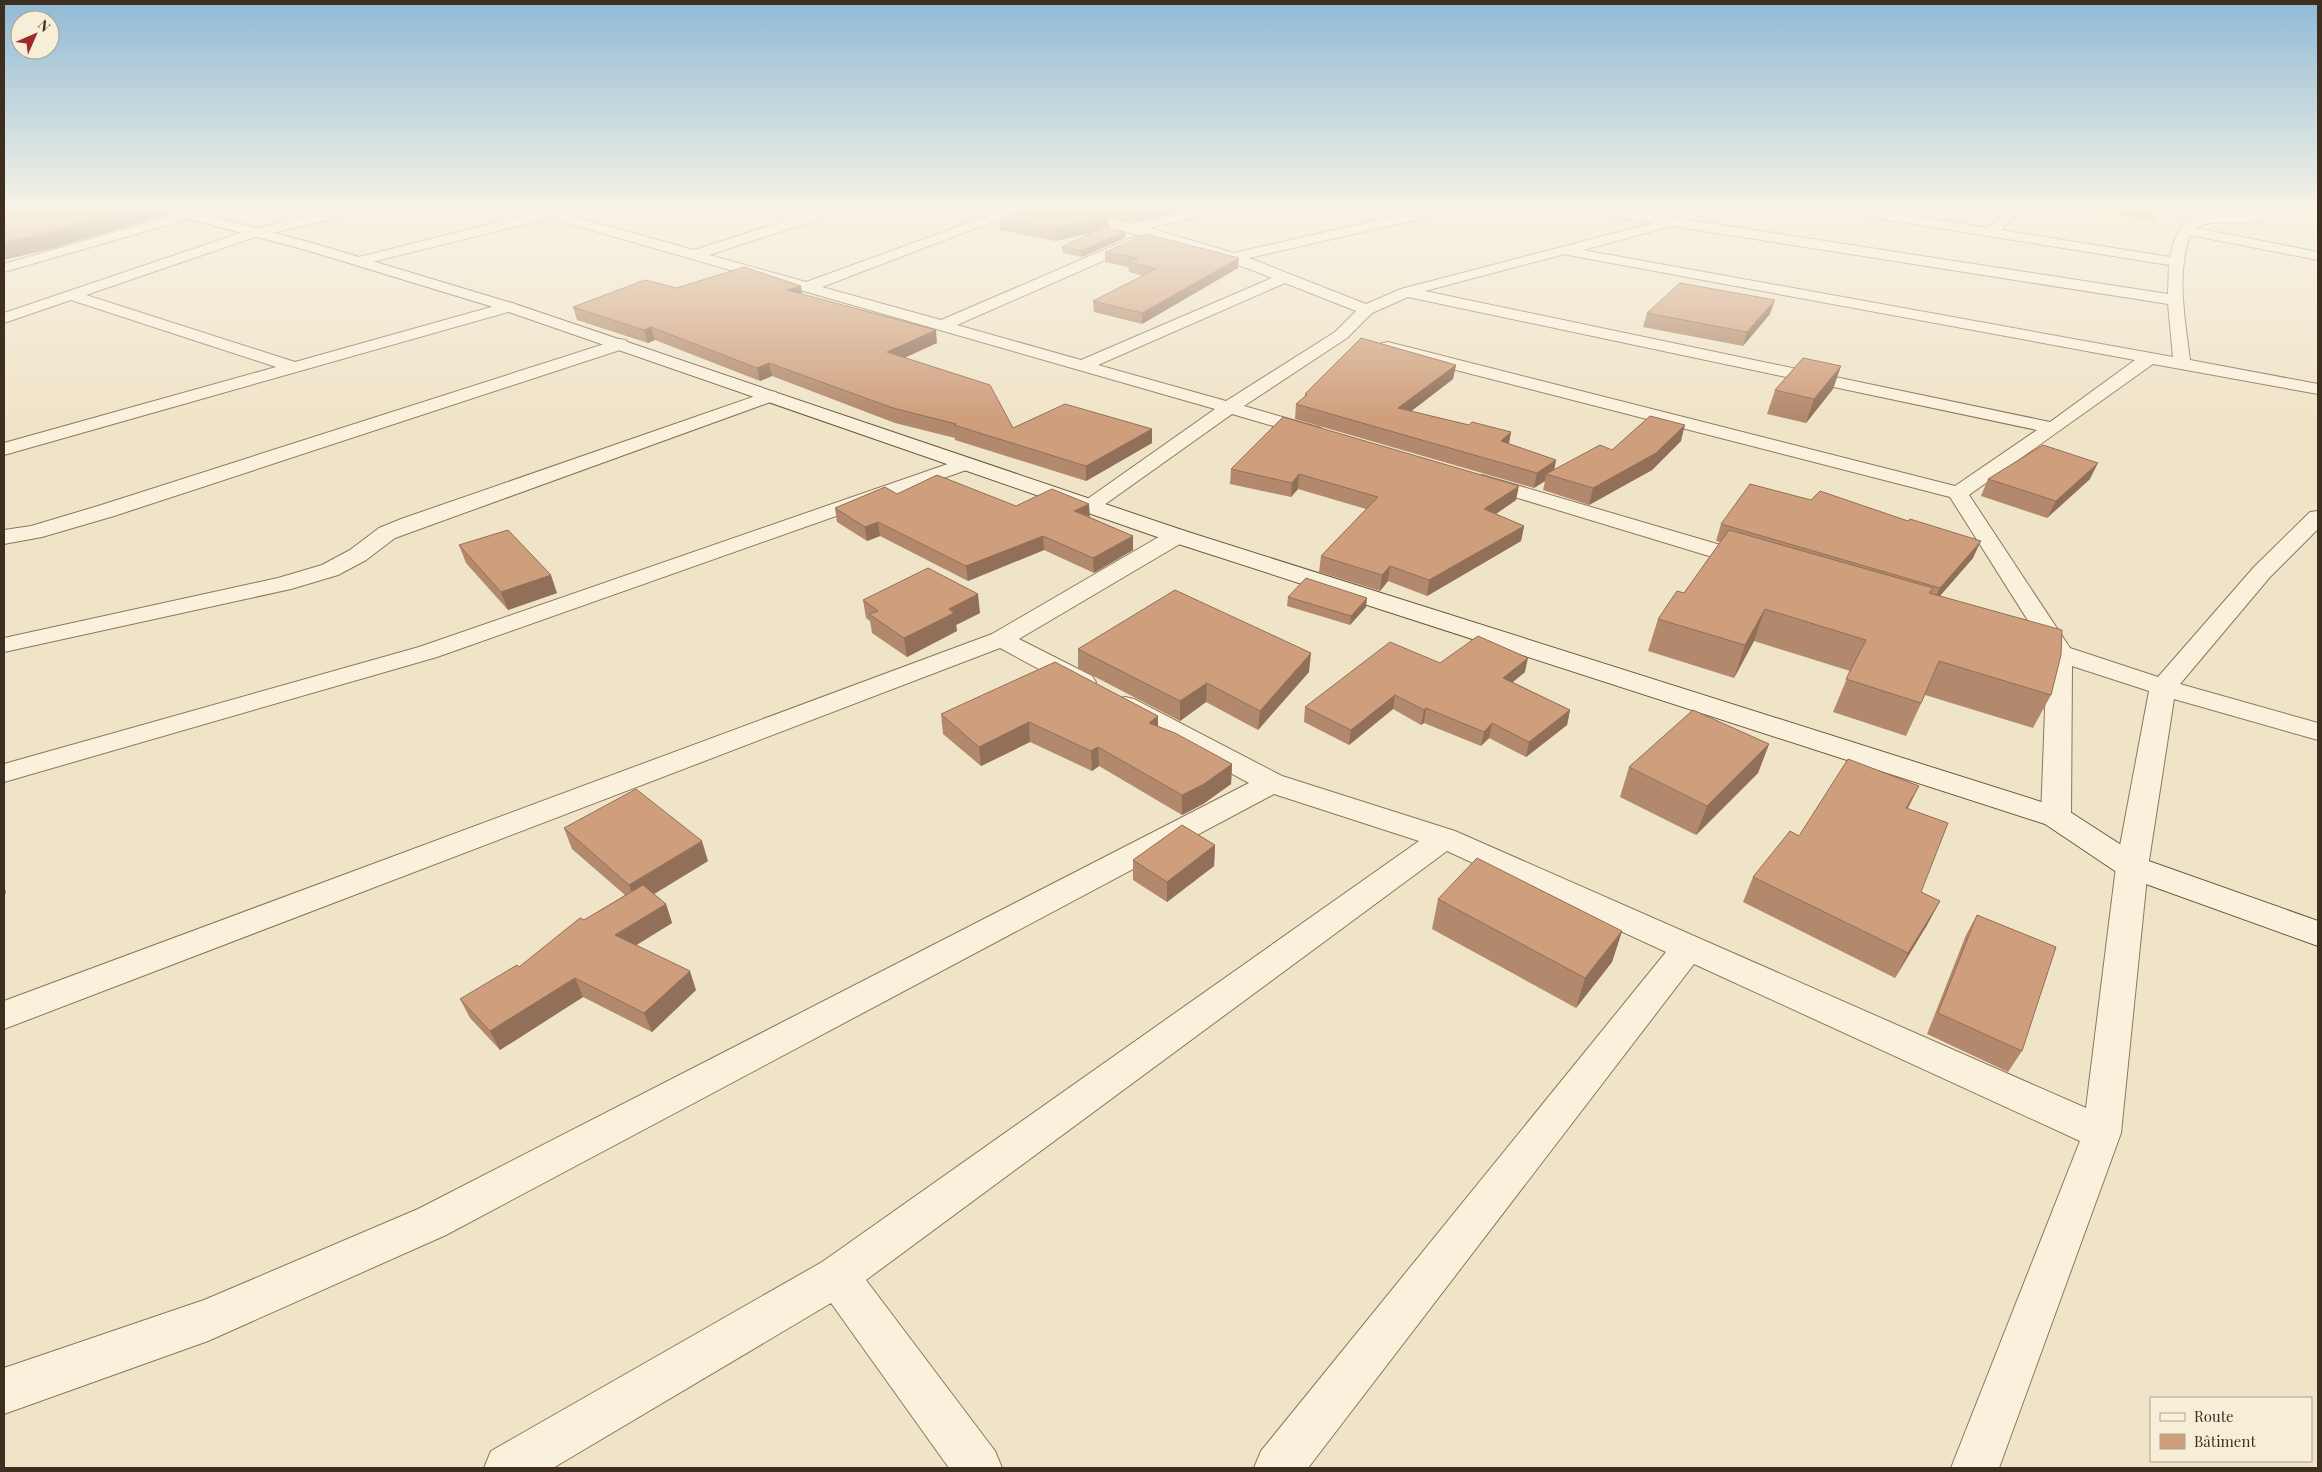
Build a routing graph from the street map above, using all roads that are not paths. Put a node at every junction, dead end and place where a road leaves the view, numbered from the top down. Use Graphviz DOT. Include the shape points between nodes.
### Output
graph roads {
  1 [pos="118,279"];
  2 [pos="417,279"];
  3 [pos="779,279"];
  4 [pos="830,279"];
  5 [pos="1051,279"];
  6 [pos="1282,279"];
  7 [pos="1286,279"];
  8 [pos="1459,279"];
  9 [pos="1719,279"];
  10 [pos="2036,279"];
  11 [pos="2175,279"];
  12 [pos="807,287"];
  13 [pos="1406,292"];
  14 [pos="69,295"];
  15 [pos="2175,300"];
  16 [pos="509,307"];
  17 [pos="1366,310"];
  18 [pos="4,318"];
  19 [pos="944,326"];
  20 [pos="1341,335"];
  21 [pos="620,344"];
  22 [pos="2150,358"];
  23 [pos="2182,364"];
  24 [pos="1084,365"];
  25 [pos="296,368"];
  26 [pos="2318,389"];
  27 [pos="770,396"];
  28 [pos="1230,407"];
  29 [pos="2053,428"];
  30 [pos="1335,438"];
  31 [pos="4,449"];
  32 [pos="965,464"];
  33 [pos="1459,474"];
  34 [pos="1958,493"];
  35 [pos="1090,506"];
  36 [pos="2318,517"];
  37 [pos="1177,536"];
  38 [pos="4,537"];
  39 [pos="1774,568"];
  40 [pos="2003,635"];
  41 [pos="1001,639"];
  42 [pos="4,645"];
  43 [pos="2060,652"];
  44 [pos="2163,687"];
  45 [pos="2318,732"];
  46 [pos="4,773"];
  47 [pos="1272,783"];
  48 [pos="2056,817"];
  49 [pos="1444,838"];
  50 [pos="2132,867"];
  51 [pos="2318,934"];
  52 [pos="1688,948"];
  53 [pos="4,1015"];
  54 [pos="2102,1133"];
  55 [pos="837,1276"];
  56 [pos="4,1391"];
  57 [pos="508,1468"];
  58 [pos="978,1468"];
  59 [pos="1278,1468"];
  60 [pos="1975,1468"];
  1 -- 14 [label="street"];
  2 -- 16 [label="street"];
  3 -- 12 [label="street"];
  4 -- 12 [label="street"];
  5 -- 19 [label="street"];
  6 -- 24 [label="street"];
  7 -- 17 [label="street"];
  8 -- 13 [label="street"];
  9 -- 22 [label="street"];
  10 -- 15 [label="street"];
  11 -- 15 [label="street"];
  12 -- 19 [label="street"];
  13 -- 17 [label="street"];
  13 -- 29 [label="street"];
  14 -- 18 [label="street"];
  14 -- 25 [label="street"];
  15 -- 23 [label="street"];
  16 -- 21 [label="street"];
  16 -- 25 [label="street"];
  17 -- 20 [label="street"];
  19 -- 24 [label="street"];
  20 -- 28 [label="street"];
  20 -- 34 [label="street"];
  21 -- 27 [label="street"];
  21 -- 38 [label="street" via="106,511 34,532"];
  22 -- 23 [label="street"];
  22 -- 29 [label="street"];
  23 -- 26 [label="street"];
  24 -- 28 [label="street"];
  25 -- 31 [label="street"];
  27 -- 32 [label="street"];
  27 -- 42 [label="street" via="409,524 387,533 358,556 330,570 283,584"];
  28 -- 30 [label="street"];
  28 -- 35 [label="street"];
  29 -- 34 [label="street"];
  32 -- 35 [label="street"];
  32 -- 46 [label="street" via="428,652"];
  33 -- 39 [label="street"];
  34 -- 43 [label="street"];
  35 -- 37 [label="street"];
  36 -- 44 [label="street" via="2262,572"];
  37 -- 41 [label="street"];
  37 -- 48 [label="street"];
  40 -- 43 [label="street"];
  41 -- 47 [label="street"];
  41 -- 53 [label="street"];
  43 -- 44 [label="street"];
  43 -- 48 [label="street"];
  44 -- 45 [label="street"];
  44 -- 50 [label="street"];
  47 -- 49 [label="street"];
  47 -- 56 [label="street" via="432,1222 208,1320"];
  48 -- 50 [label="street"];
  49 -- 52 [label="street"];
  49 -- 55 [label="street"];
  50 -- 51 [label="street"];
  50 -- 54 [label="street"];
  52 -- 54 [label="street"];
  52 -- 59 [label="street"];
  54 -- 60 [label="street"];
  55 -- 57 [label="street"];
  55 -- 58 [label="street"];
}
